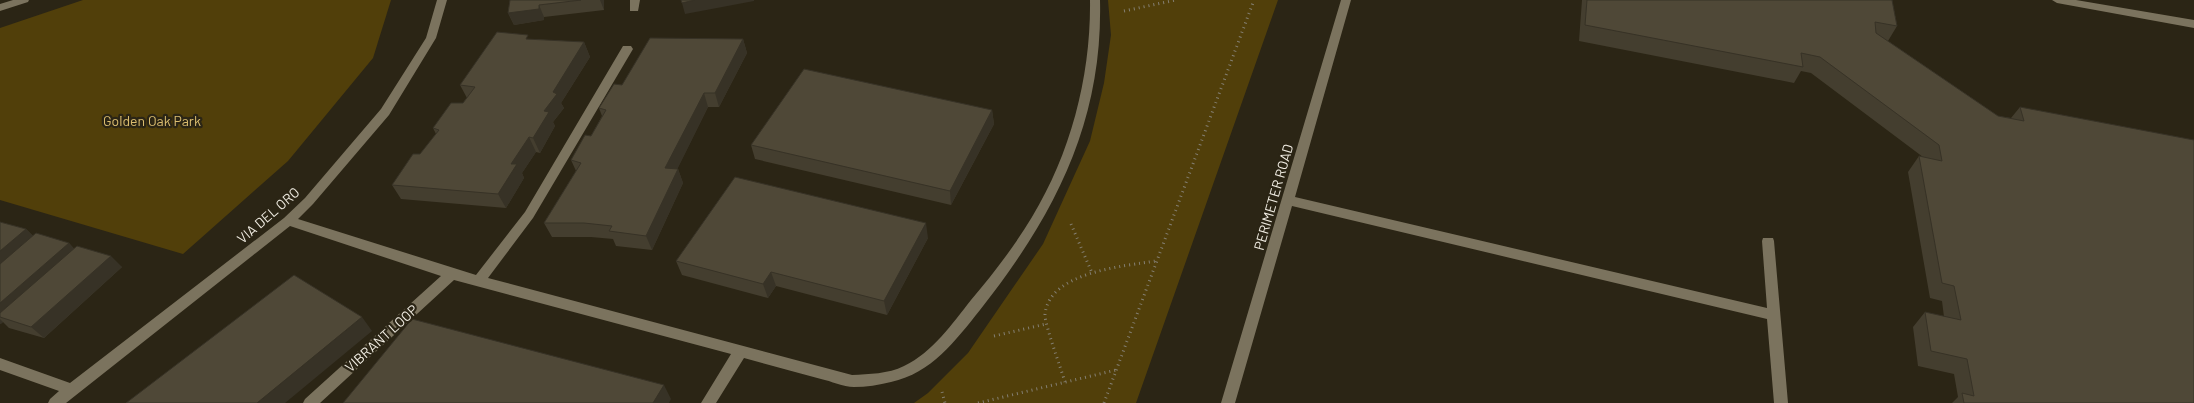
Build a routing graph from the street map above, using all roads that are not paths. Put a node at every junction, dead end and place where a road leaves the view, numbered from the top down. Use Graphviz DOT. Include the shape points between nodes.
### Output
graph roads {
  1 [pos="24,0"];
  2 [pos="442,0"];
  3 [pos="1095,0"];
  4 [pos="1346,0"];
  5 [pos="2057,0"];
  6 [pos="0,8"];
  7 [pos="2194,24"];
  8 [pos="627,49"];
  9 [pos="1287,200"];
  10 [pos="288,221"];
  11 [pos="1768,241"];
  12 [pos="452,274"];
  13 [pos="479,281"];
  14 [pos="1773,315"];
  15 [pos="741,351"];
  16 [pos="0,364"];
  17 [pos="72,390"];
  18 [pos="55,403"];
  19 [pos="310,403"];
  20 [pos="708,403"];
  21 [pos="1228,403"];
  22 [pos="1780,403"];
  1 -- 6 [label="street"];
  2 -- 10 [label="street, VIA DEL ORO" via="431,38 385,112"];
  3 -- 15 [label="street" via="1088,82 1074,139 1044,208 999,275 943,345 918,366 888,379 852,381"];
  4 -- 9 [label="street, PERIMETER ROAD"];
  5 -- 7 [label="street"];
  8 -- 13 [label="street" via="530,215"];
  9 -- 14 [label="street"];
  9 -- 21 [label="street, PERIMETER ROAD"];
  10 -- 12 [label="street"];
  10 -- 17 [label="street, VIA DEL ORO"];
  11 -- 14 [label="street"];
  12 -- 13 [label="street"];
  12 -- 19 [label="street, VIBRANT LOOP"];
  13 -- 15 [label="street"];
  14 -- 22 [label="street"];
  15 -- 20 [label="street"];
  16 -- 17 [label="street"];
  17 -- 18 [label="street, VIA DEL ORO"];
}
